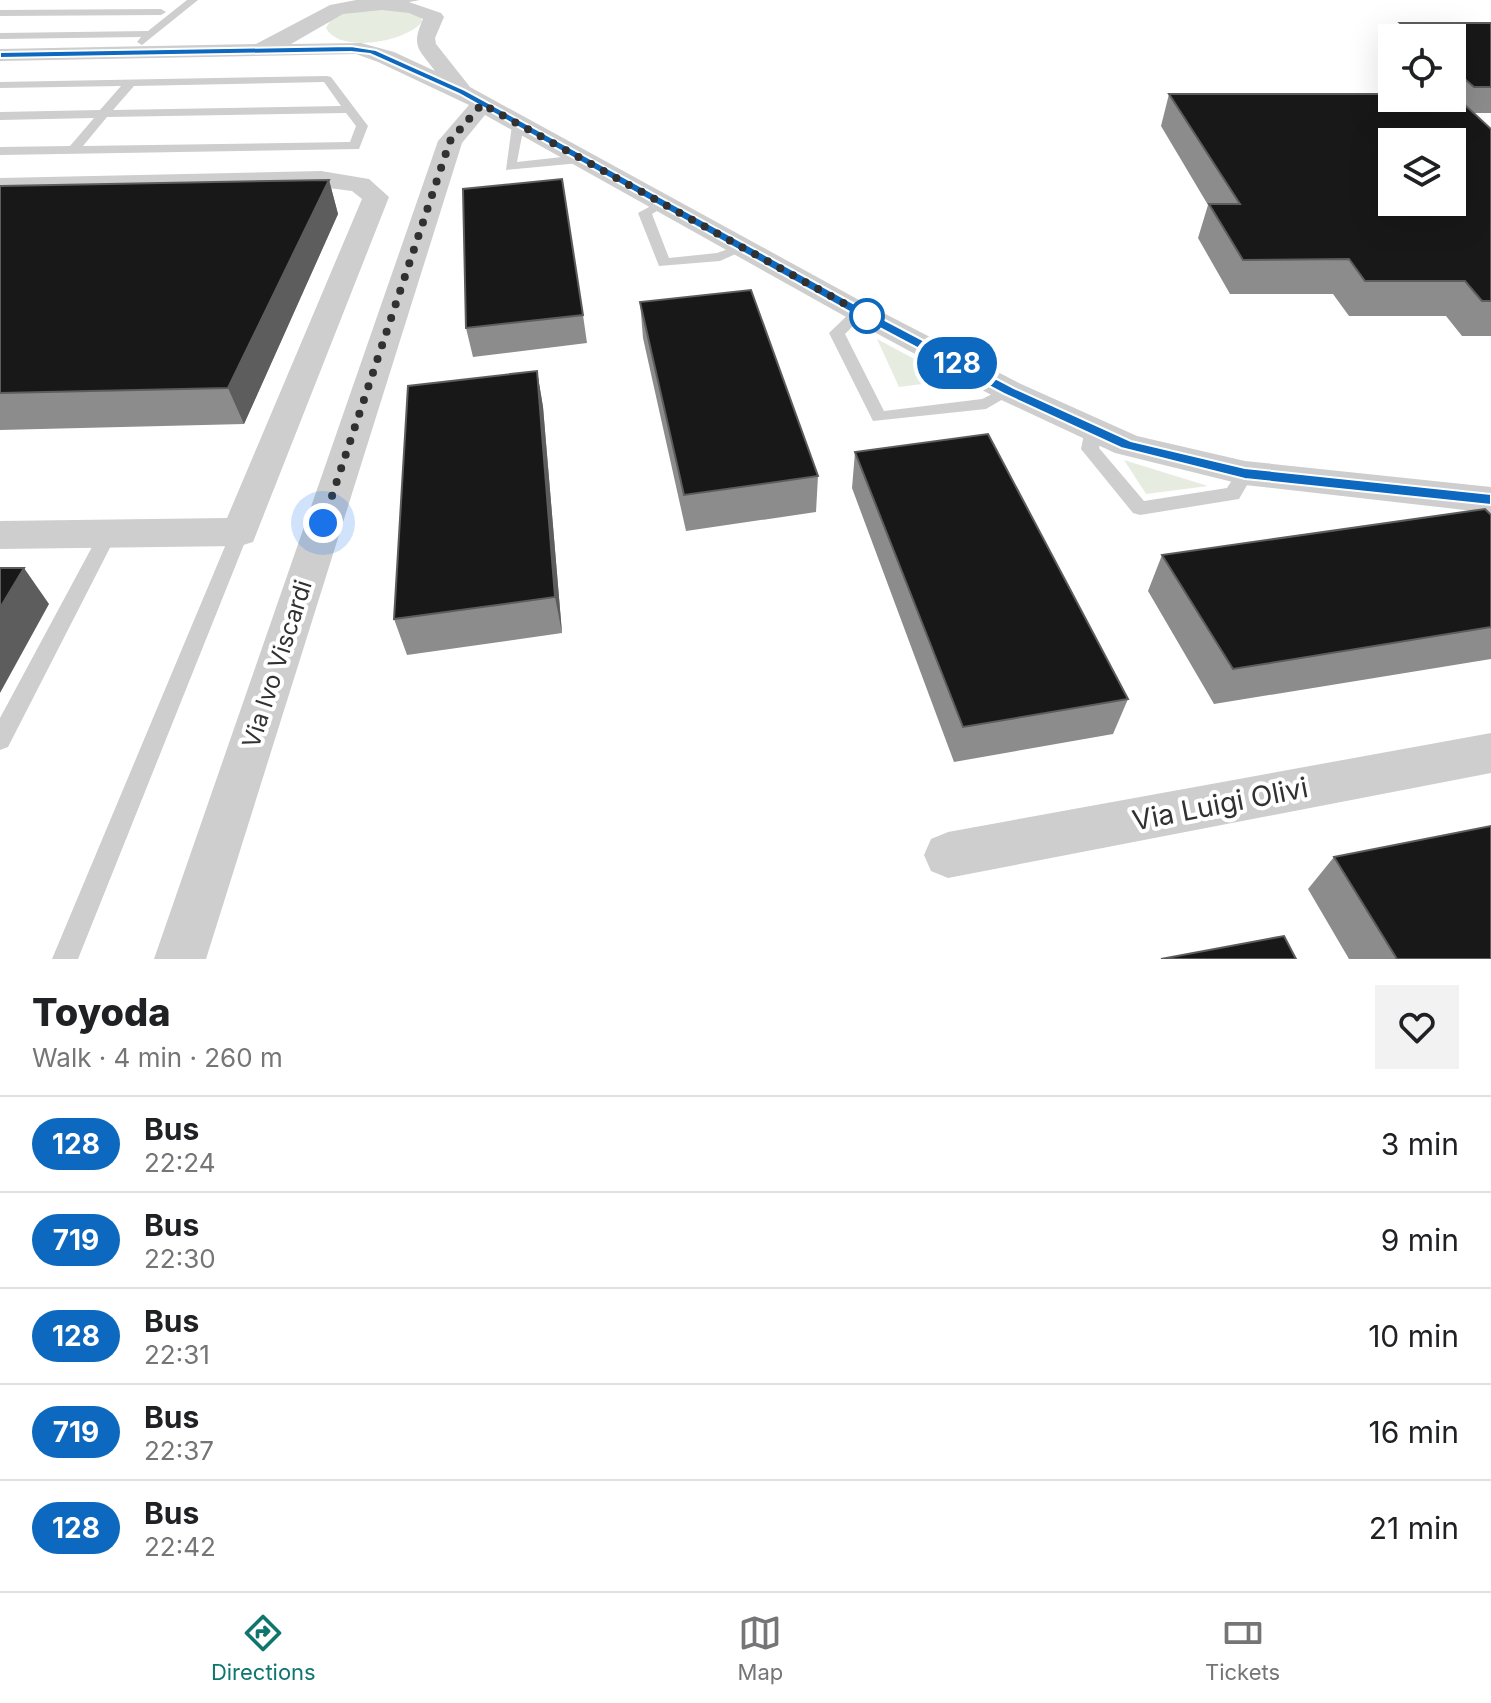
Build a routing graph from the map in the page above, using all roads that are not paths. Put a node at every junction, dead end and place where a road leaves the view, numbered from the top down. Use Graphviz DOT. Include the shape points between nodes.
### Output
graph roads {
  1 [pos="193,0"];
  2 [pos="408,1"];
  3 [pos="0,13"];
  4 [pos="311,25"];
  5 [pos="430,29"];
  6 [pos="153,30"];
  7 [pos="0,36"];
  8 [pos="356,49"];
  9 [pos="237,52"];
  10 [pos="132,53"];
  11 [pos="0,55"];
  12 [pos="131,82"];
  13 [pos="0,85"];
  14 [pos="472,98"];
  15 [pos="350,109"];
  16 [pos="103,114"];
  17 [pos="0,116"];
  18 [pos="518,125"];
  19 [pos="73,150"];
  20 [pos="0,151"];
  21 [pos="580,159"];
  22 [pos="0,186"];
  23 [pos="662,204"];
  24 [pos="742,248"];
  25 [pos="859,312"];
  26 [pos="1009,391"];
  27 [pos="1094,430"];
  28 [pos="1245,473"];
  29 [pos="1491,500"];
  30 [pos="240,532"];
  31 [pos="108,534"];
  32 [pos="0,535"];
  33 [pos="0,740"];
  34 [pos="1491,753"];
  35 [pos="948,855"];
  36 [pos="65,959"];
  37 [pos="180,959"];
  1 -- 6 [label="lane"];
  2 -- 4 [label="street" via="342,7"];
  2 -- 5 [label="street" via="431,12"];
  3 -- 6 [label="lane" via="164,9"];
  4 -- 8 [label="street" via="313,39"];
  4 -- 9 [label="street" via="278,42"];
  5 -- 8 [label="street" via="404,42"];
  5 -- 14 [label="street" via="426,45"];
  6 -- 7 [label="lane"];
  6 -- 10 [label="lane"];
  8 -- 9 [label="street"];
  8 -- 14 [label="street" via="386,57"];
  9 -- 10 [label="street"];
  10 -- 11 [label="street"];
  12 -- 13 [label="lane"];
  12 -- 15 [label="lane" via="327,79"];
  12 -- 16 [label="lane"];
  14 -- 18 [label="street"];
  14 -- 37 [label="street, Via Ivo Viscardi" via="450,141"];
  15 -- 16 [label="lane"];
  15 -- 19 [label="lane" via="362,126 355,146"];
  16 -- 17 [label="lane"];
  16 -- 19 [label="lane"];
  18 -- 21 [label="street"];
  18 -- 21 [label="lane" via="510,167"];
  19 -- 20 [label="lane"];
  21 -- 23 [label="street"];
  22 -- 30 [label="street" via="321,179 360,184 376,197"];
  23 -- 24 [label="street"];
  23 -- 24 [label="lane" via="645,213 664,263 720,257"];
  24 -- 25 [label="street"];
  25 -- 26 [label="street"];
  25 -- 26 [label="lane" via="837,333 879,417 986,404"];
  26 -- 27 [label="street"];
  27 -- 28 [label="street" via="1127,445"];
  27 -- 28 [label="lane" via="1090,449 1140,508 1233,494"];
  28 -- 29 [label="street"];
  30 -- 31 [label="street"];
  30 -- 36 [label="lane"];
  31 -- 32 [label="street"];
  31 -- 33 [label="lane"];
  34 -- 35 [label="street, Via Luigi Olivi"];
}
